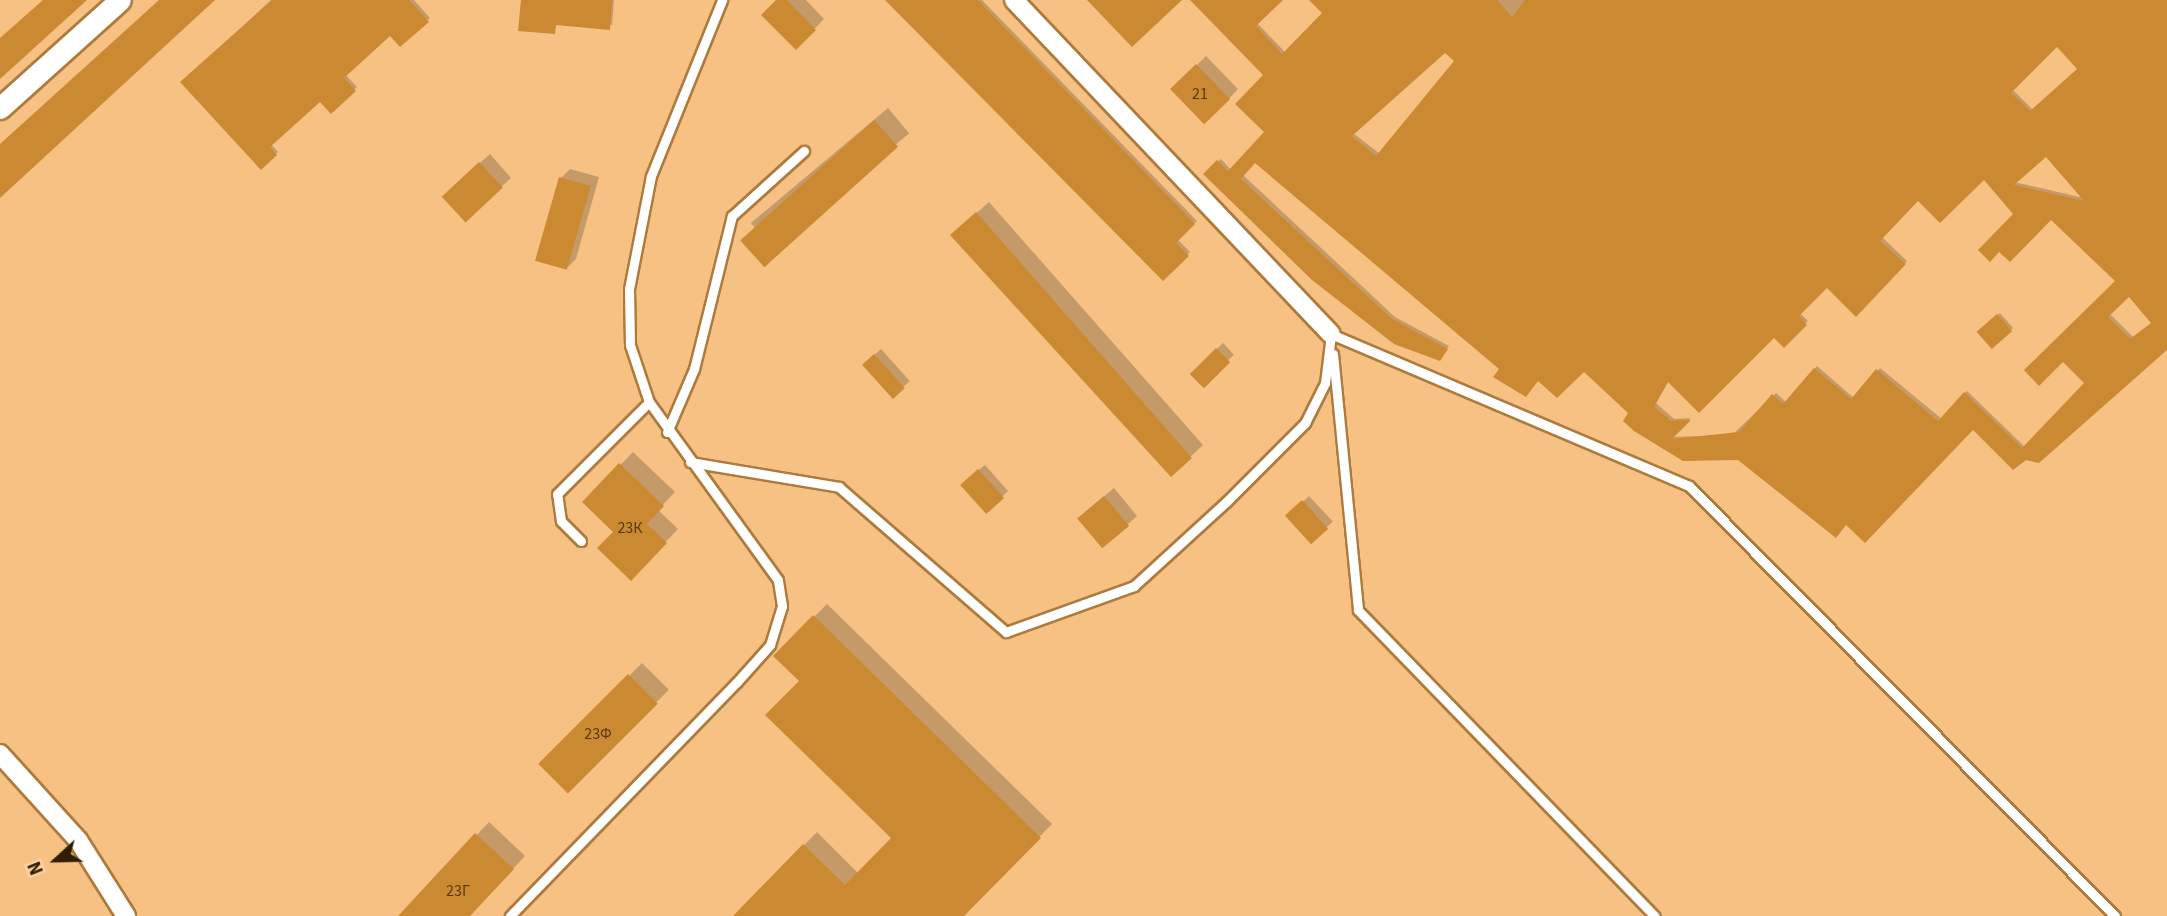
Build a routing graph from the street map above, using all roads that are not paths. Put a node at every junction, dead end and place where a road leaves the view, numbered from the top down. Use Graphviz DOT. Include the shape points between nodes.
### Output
graph roads {
  1 [pos="120,0"];
  2 [pos="722,0"];
  3 [pos="1014,0"];
  4 [pos="0,108"];
  5 [pos="804,151"];
  6 [pos="1331,334"];
  7 [pos="649,402"];
  8 [pos="667,432"];
  9 [pos="690,462"];
  10 [pos="581,541"];
  11 [pos="0,754"];
  12 [pos="126,916"];
  13 [pos="510,916"];
  14 [pos="1655,916"];
  15 [pos="2115,916"];
  1 -- 4 [label="street"];
  2 -- 7 [label="lane" via="651,176 629,289 630,345"];
  3 -- 6 [label="street"];
  5 -- 8 [label="lane" via="732,216 694,369"];
  6 -- 9 [label="lane" via="1325,383 1305,423 1226,502 1134,586 1006,632 839,487"];
  6 -- 14 [label="lane" via="1358,610"];
  6 -- 15 [label="lane" via="1689,486"];
  7 -- 8 [label="lane"];
  7 -- 10 [label="lane" via="557,494 561,521"];
  8 -- 9 [label="lane"];
  9 -- 13 [label="lane" via="778,580 782,606 770,645"];
  11 -- 12 [label="street" via="78,841"];
}
